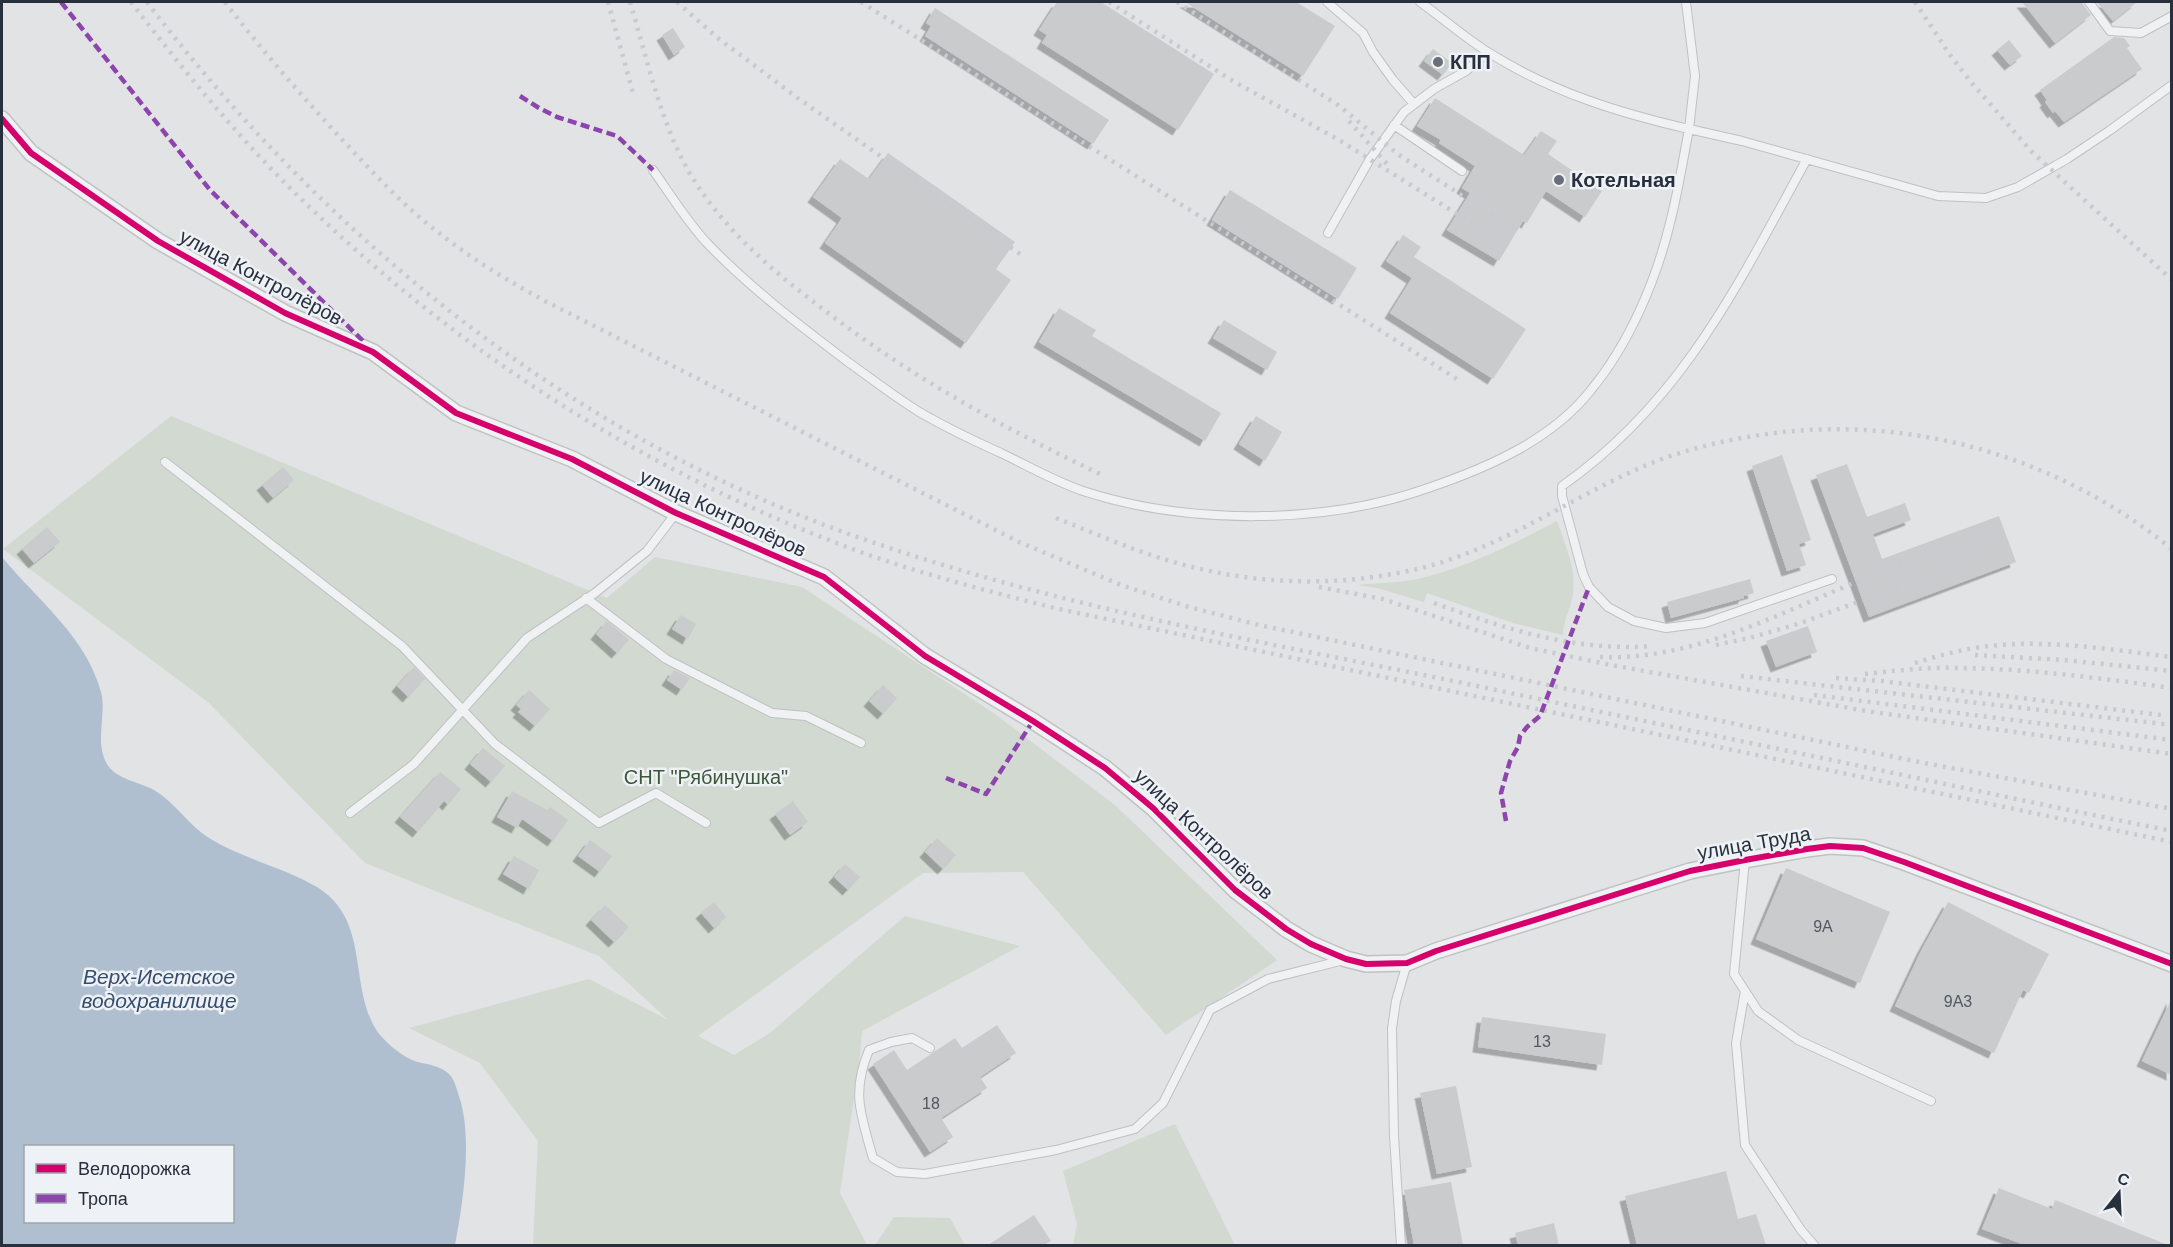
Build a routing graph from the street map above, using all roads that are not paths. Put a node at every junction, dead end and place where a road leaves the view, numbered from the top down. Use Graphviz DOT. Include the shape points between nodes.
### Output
graph roads {
  1 [pos="1327,2"];
  2 [pos="1420,2"];
  3 [pos="1686,2"];
  4 [pos="2089,2"];
  5 [pos="2172,16"];
  6 [pos="1488,52"];
  7 [pos="2172,85"];
  8 [pos="1414,104"];
  9 [pos="2,119"];
  10 [pos="1394,125"];
  11 [pos="1689,129"];
  12 [pos="1807,159"];
  13 [pos="653,170"];
  14 [pos="1462,171"];
  15 [pos="1328,233"];
  16 [pos="165,462"];
  17 [pos="676,513"];
  18 [pos="1832,579"];
  19 [pos="586,598"];
  20 [pos="463,710"];
  21 [pos="861,743"];
  22 [pos="350,813"];
  23 [pos="706,823"];
  24 [pos="1745,860"];
  25 [pos="1346,959"];
  26 [pos="1407,963"];
  27 [pos="2172,964"];
  28 [pos="1745,991"];
  29 [pos="930,1048"];
  30 [pos="1931,1101"];
  31 [pos="1401,1245"];
  32 [pos="1815,1245"];
  1 -- 8 [label="lane" via="1363,33 1386,72"];
  2 -- 6 [label="lane"];
  3 -- 11 [label="lane" via="1695,76"];
  4 -- 5 [label="lane" via="2110,31 2141,33"];
  6 -- 8 [label="lane"];
  6 -- 11 [label="lane" via="1553,88"];
  7 -- 12 [label="lane" via="2067,159 2018,188 1986,198 1938,196"];
  8 -- 10 [label="lane"];
  9 -- 17 [label="street, улица Контролёров" via="31,153 158,241 285,313 373,352 456,413 572,459"];
  10 -- 14 [label="lane"];
  10 -- 15 [label="lane"];
  11 -- 12 [label="lane"];
  11 -- 13 [label="lane" via="1659,261 1644,300 1591,392 1548,431 1448,482 1374,504 1305,514 1192,513 1114,499 1055,479 947,428 900,400 754,288 705,240"];
  12 -- 18 [label="lane" via="1693,355 1638,422 1562,486 1562,496 1588,587 1608,608 1634,621 1666,628 1684,627"];
  16 -- 20 [label="lane" via="402,646"];
  17 -- 19 [label="lane" via="647,551"];
  17 -- 25 [label="street, улица Контролёров" via="824,577 925,656 1105,768 1153,808 1235,890 1286,929"];
  19 -- 20 [label="lane" via="527,638"];
  19 -- 21 [label="lane" via="666,658 772,712 806,716"];
  20 -- 22 [label="lane" via="414,764"];
  20 -- 23 [label="lane" via="495,744 599,823 656,794"];
  24 -- 26 [label="street, улица Труда" via="1690,871"];
  24 -- 27 [label="street, улица Труда" via="1830,846 1863,848"];
  24 -- 28 [label="lane" via="1734,974"];
  25 -- 26 [label="street, улица Контролёров" via="1366,964"];
  25 -- 29 [label="lane" via="1268,979 1210,1010 1163,1103 1135,1129 966,1168 925,1174 897,1172 873,1158 857,1090 862,1067 869,1050 891,1042 912,1038"];
  26 -- 31 [label="lane" via="1396,1001 1391,1060"];
  28 -- 30 [label="lane" via="1758,1011 1798,1040"];
  28 -- 32 [label="lane" via="1736,1043 1745,1145"];
}
